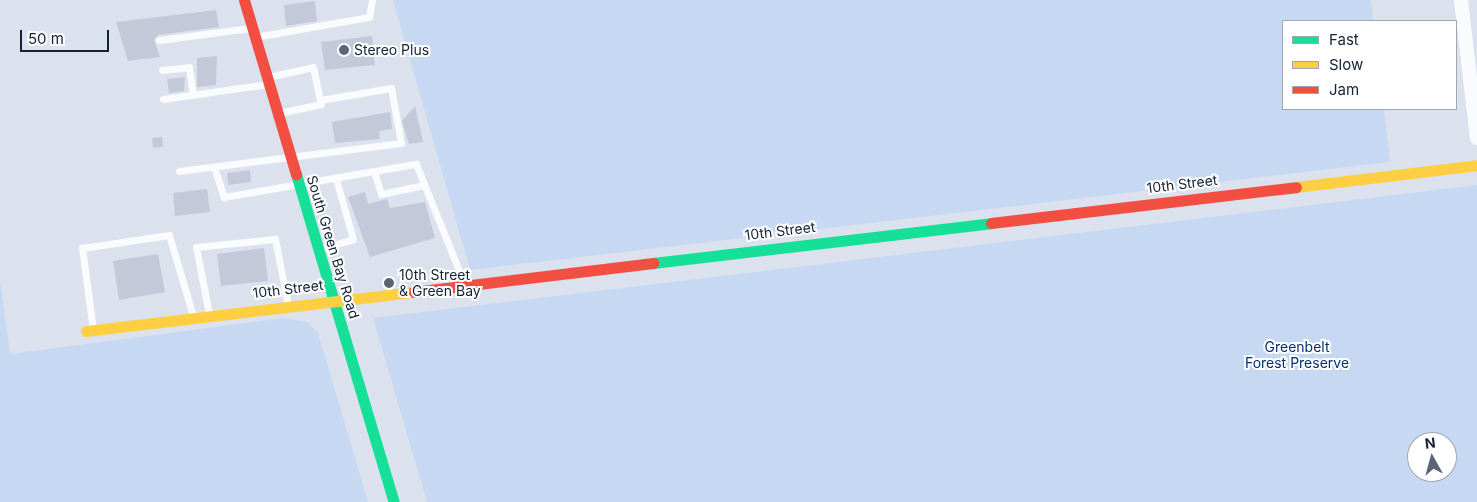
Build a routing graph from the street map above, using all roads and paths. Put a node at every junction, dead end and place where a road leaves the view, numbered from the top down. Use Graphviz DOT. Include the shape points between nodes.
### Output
graph roads {
  1 [pos="244,0"];
  2 [pos="372,0"];
  3 [pos="1461,0"];
  4 [pos="254,32"];
  5 [pos="159,40"];
  6 [pos="162,70"];
  7 [pos="268,80"];
  8 [pos="193,95"];
  9 [pos="163,99"];
  10 [pos="320,100"];
  11 [pos="278,113"];
  12 [pos="1477,138"];
  13 [pos="291,160"];
  14 [pos="1477,165"];
  15 [pos="214,167"];
  16 [pos="179,172"];
  17 [pos="374,172"];
  18 [pos="336,179"];
  19 [pos="424,186"];
  20 [pos="299,187"];
  21 [pos="318,249"];
  22 [pos="464,283"];
  23 [pos="333,298"];
  24 [pos="288,305"];
  25 [pos="209,314"];
  26 [pos="193,316"];
  27 [pos="90,331"];
  28 [pos="394,502"];
  1 -- 4 [label="street, South Green Bay Road"];
  2 -- 4 [label="lane" via="370,17"];
  3 -- 12 [label="street"];
  4 -- 5 [label="lane"];
  4 -- 7 [label="street, South Green Bay Road"];
  6 -- 8 [label="lane" via="189,67"];
  7 -- 8 [label="lane"];
  7 -- 10 [label="lane" via="313,67"];
  7 -- 11 [label="street, South Green Bay Road"];
  8 -- 9 [label="lane"];
  10 -- 11 [label="lane" via="321,104"];
  10 -- 13 [label="lane" via="391,88 401,143"];
  11 -- 13 [label="street, South Green Bay Road"];
  13 -- 15 [label="lane"];
  13 -- 20 [label="street, South Green Bay Road"];
  14 -- 22 [label="street, 10th Street"];
  15 -- 16 [label="lane"];
  15 -- 20 [label="lane" via="224,197"];
  17 -- 18 [label="lane"];
  17 -- 19 [label="lane" via="416,164"];
  17 -- 19 [label="lane" via="381,194"];
  18 -- 20 [label="lane"];
  18 -- 21 [label="lane" via="353,239"];
  19 -- 22 [label="lane"];
  20 -- 21 [label="street, South Green Bay Road"];
  21 -- 23 [label="street, South Green Bay Road"];
  22 -- 23 [label="street, 10th Street"];
  23 -- 24 [label="street, 10th Street"];
  23 -- 28 [label="street, South Green Bay Road"];
  24 -- 25 [label="street, 10th Street"];
  24 -- 25 [label="lane" via="275,239 196,247"];
  25 -- 26 [label="street, 10th Street"];
  26 -- 27 [label="street, 10th Street"];
  26 -- 27 [label="lane" via="169,235 82,248"];
}
